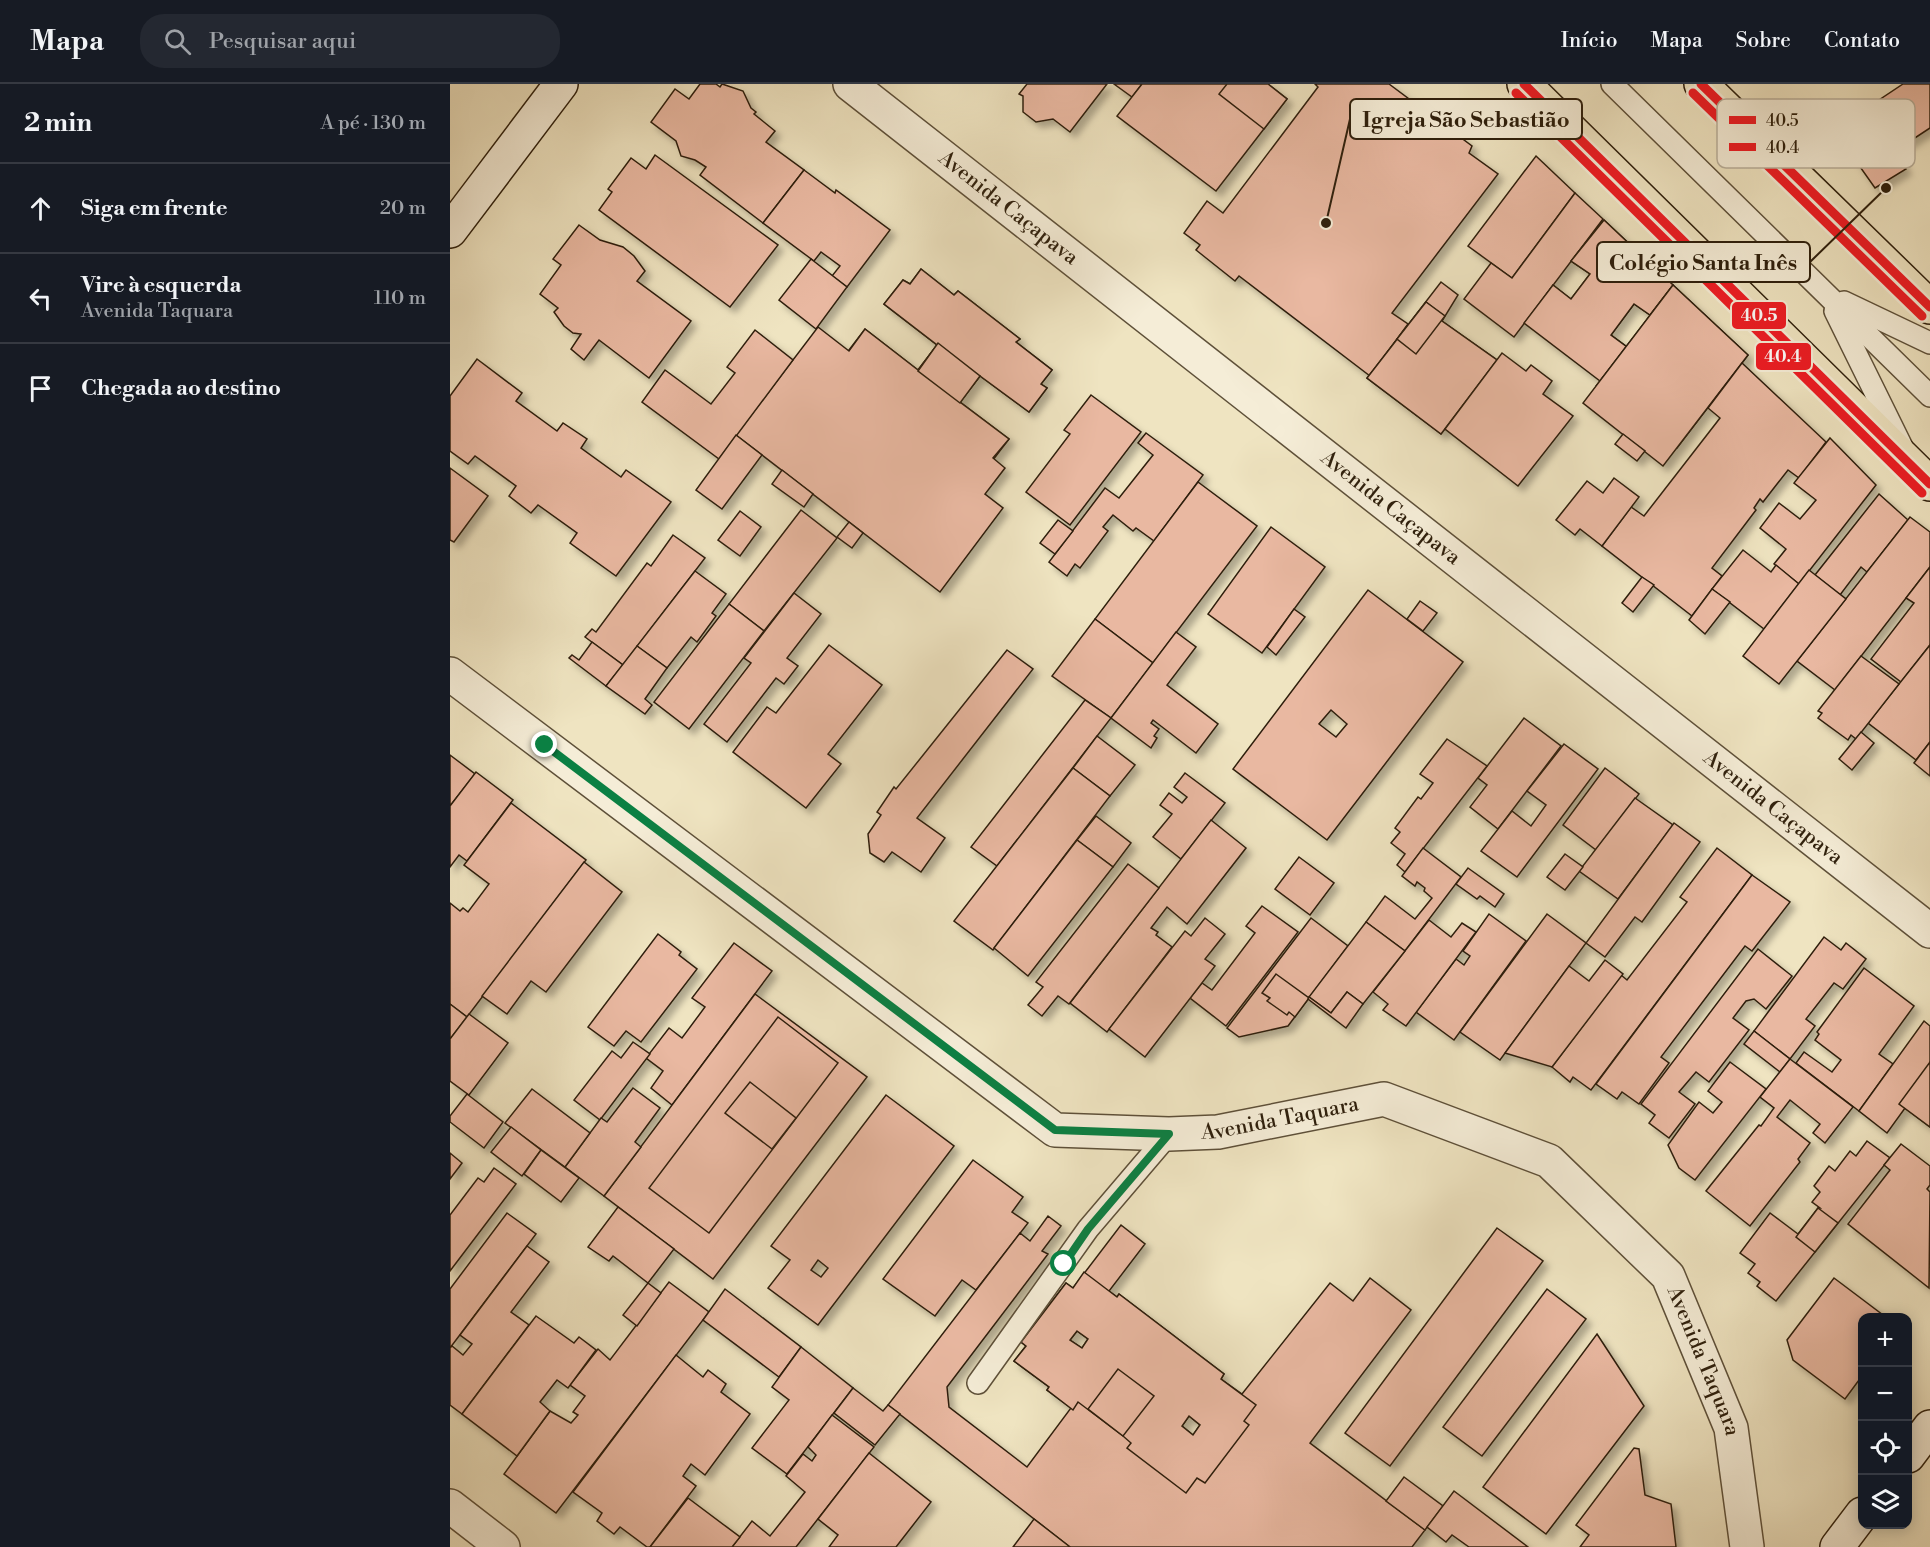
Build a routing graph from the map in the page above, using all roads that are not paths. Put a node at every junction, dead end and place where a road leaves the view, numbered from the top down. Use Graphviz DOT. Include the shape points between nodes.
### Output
graph roads {
  1 [pos="561,84"];
  2 [pos="850,84"];
  3 [pos="1524,84"];
  4 [pos="1612,84"];
  5 [pos="1701,84"];
  6 [pos="1717,100"];
  7 [pos="1787,168"];
  8 [pos="450,231"];
  9 [pos="1827,294"];
  10 [pos="1930,307"];
  11 [pos="1930,343"];
  12 [pos="1930,396"];
  13 [pos="1921,475"];
  14 [pos="450,674"];
  15 [pos="1930,931"];
  16 [pos="1169,1134"];
  17 [pos="978,1383"];
  18 [pos="1930,1426"];
  19 [pos="1912,1451"];
  20 [pos="450,1506"];
  21 [pos="1858,1520"];
  22 [pos="503,1547"];
  23 [pos="1747,1547"];
  24 [pos="1837,1547"];
  1 -- 8 [label="street"];
  2 -- 15 [label="street, Avenida Caçapava"];
  3 -- 13 [label="main road"];
  4 -- 9 [label="lane"];
  5 -- 6 [label="main road"];
  7 -- 10 [label="main road"];
  9 -- 11 [label="lane"];
  9 -- 12 [label="lane"];
  9 -- 13 [label="lane"];
  14 -- 16 [label="street, Avenida Taquara" via="1055,1130"];
  16 -- 17 [label="lane" via="1088,1229"];
  16 -- 23 [label="street, Avenida Taquara" via="1218,1132 1384,1099 1549,1161 1668,1276 1731,1428"];
  18 -- 19 [label="street"];
  20 -- 22 [label="street"];
  21 -- 24 [label="street"];
}
